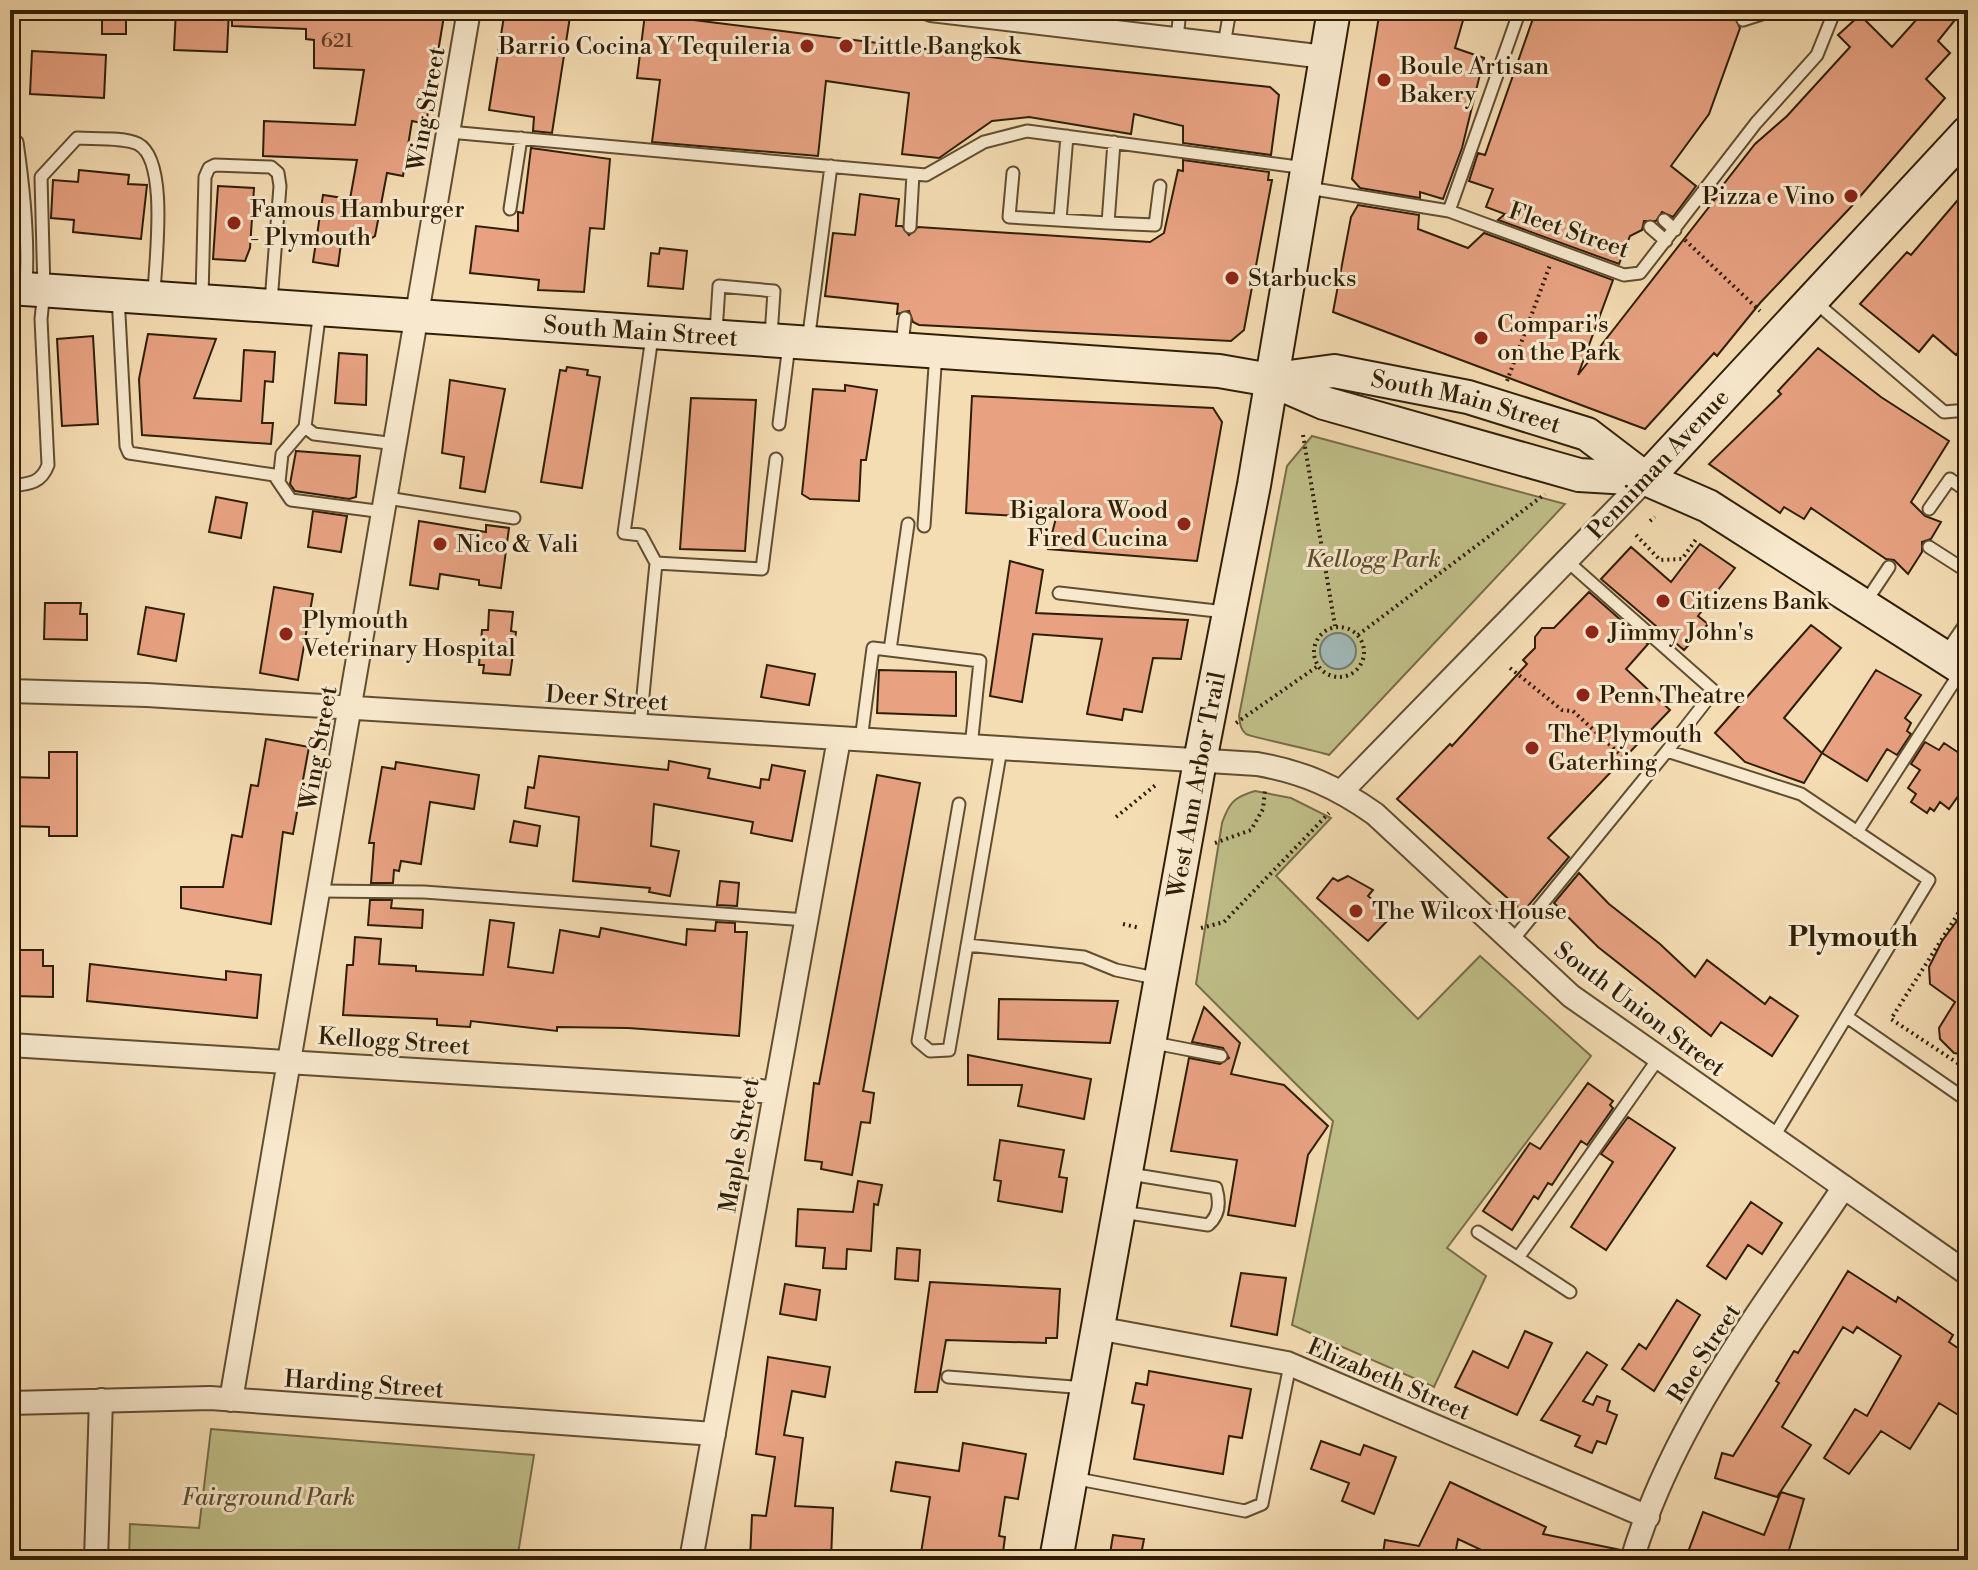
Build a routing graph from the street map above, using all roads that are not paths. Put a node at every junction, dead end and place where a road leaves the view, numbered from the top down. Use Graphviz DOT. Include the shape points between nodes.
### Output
graph roads {
  1 [pos="469,10"];
  2 [pos="931,10"];
  3 [pos="1180,10"];
  4 [pos="1230,10"];
  5 [pos="1334,10"];
  6 [pos="1520,10"];
  7 [pos="1776,10"];
  8 [pos="1815,10"];
  9 [pos="1835,10"];
  10 [pos="1743,20"];
  11 [pos="1177,39"];
  12 [pos="1224,45"];
  13 [pos="1325,57"];
  14 [pos="449,132"];
  15 [pos="1968,132"];
  16 [pos="1067,136"];
  17 [pos="521,138"];
  18 [pos="1114,142"];
  19 [pos="10,143"];
  20 [pos="831,166"];
  21 [pos="1013,173"];
  22 [pos="913,174"];
  23 [pos="1305,177"];
  24 [pos="1160,186"];
  25 [pos="510,209"];
  26 [pos="1449,211"];
  27 [pos="1060,220"];
  28 [pos="1664,220"];
  29 [pos="1108,223"];
  30 [pos="910,227"];
  31 [pos="1650,227"];
  32 [pos="1675,230"];
  33 [pos="1666,241"];
  34 [pos="27,290"];
  35 [pos="118,296"];
  36 [pos="154,298"];
  37 [pos="202,301"];
  38 [pos="1814,301"];
  39 [pos="271,307"];
  40 [pos="320,310"];
  41 [pos="417,316"];
  42 [pos="653,332"];
  43 [pos="715,336"];
  44 [pos="789,342"];
  45 [pos="936,352"];
  46 [pos="1271,380"];
  47 [pos="1968,410"];
  48 [pos="779,424"];
  49 [pos="305,427"];
  50 [pos="396,444"];
  51 [pos="776,459"];
  52 [pos="1646,479"];
  53 [pos="279,482"];
  54 [pos="10,486"];
  55 [pos="1968,492"];
  56 [pos="385,505"];
  57 [pos="1929,509"];
  58 [pos="514,518"];
  59 [pos="908,524"];
  60 [pos="924,526"];
  61 [pos="1929,547"];
  62 [pos="1567,561"];
  63 [pos="656,563"];
  64 [pos="1889,567"];
  65 [pos="1968,572"];
  66 [pos="1059,593"];
  67 [pos="1864,605"];
  68 [pos="1229,613"];
  69 [pos="1968,630"];
  70 [pos="890,650"];
  71 [pos="1960,667"];
  72 [pos="10,691"];
  73 [pos="351,708"];
  74 [pos="640,726"];
  75 [pos="850,740"];
  76 [pos="971,747"];
  77 [pos="1001,749"];
  78 [pos="1667,751"];
  79 [pos="1200,761"];
  80 [pos="1342,791"];
  81 [pos="959,804"];
  82 [pos="1857,832"];
  83 [pos="319,891"];
  84 [pos="806,920"];
  85 [pos="1511,942"];
  86 [pos="967,945"];
  87 [pos="1161,979"];
  88 [pos="1847,1017"];
  89 [pos="1149,1042"];
  90 [pos="10,1045"];
  91 [pos="1221,1056"];
  92 [pos="1658,1059"];
  93 [pos="290,1061"];
  94 [pos="775,1092"];
  95 [pos="1968,1101"];
  96 [pos="1773,1138"];
  97 [pos="1125,1173"];
  98 [pos="1844,1187"];
  99 [pos="1118,1212"];
  100 [pos="1478,1232"];
  101 [pos="1518,1258"];
  102 [pos="1968,1274"];
  103 [pos="1570,1292"];
  104 [pos="1097,1328"];
  105 [pos="1290,1365"];
  106 [pos="948,1377"];
  107 [pos="1086,1388"];
  108 [pos="101,1400"];
  109 [pos="231,1400"];
  110 [pos="10,1403"];
  111 [pos="714,1434"];
  112 [pos="1071,1477"];
  113 [pos="1648,1517"];
  114 [pos="96,1560"];
  115 [pos="691,1560"];
  116 [pos="1056,1560"];
  117 [pos="1632,1560"];
  1 -- 14 [label="street, Wing Street"];
  2 -- 11 [label="street"];
  3 -- 11 [label="lane"];
  4 -- 12 [label="lane"];
  5 -- 13 [label="main road, West Ann Arbor Trail"];
  6 -- 26 [label="lane"];
  7 -- 8 [label="lane"];
  7 -- 10 [label="lane"];
  9 -- 32 [label="lane, Fleet Street" via="1817,55 1756,123"];
  11 -- 12 [label="street"];
  12 -- 13 [label="street"];
  13 -- 23 [label="main road, West Ann Arbor Trail"];
  14 -- 17 [label="lane"];
  14 -- 41 [label="street, Wing Street"];
  15 -- 38 [label="main road, Penniman Avenue"];
  16 -- 18 [label="lane, Fleet Street"];
  16 -- 22 [label="lane, Fleet Street" via="1027,131 984,142 926,175"];
  16 -- 27 [label="lane"];
  17 -- 20 [label="lane"];
  17 -- 25 [label="lane"];
  18 -- 23 [label="lane, Fleet Street"];
  18 -- 29 [label="lane"];
  19 -- 34 [label="lane" via="17,142 24,190"];
  20 -- 22 [label="lane"];
  20 -- 44 [label="lane"];
  21 -- 27 [label="lane" via="1009,217"];
  22 -- 30 [label="lane"];
  23 -- 26 [label="lane, Fleet Street"];
  23 -- 46 [label="main road, West Ann Arbor Trail"];
  24 -- 29 [label="lane" via="1155,225"];
  26 -- 33 [label="lane, Fleet Street" via="1631,275 1646,268"];
  27 -- 29 [label="lane"];
  28 -- 32 [label="lane"];
  31 -- 33 [label="lane"];
  32 -- 33 [label="lane, Fleet Street"];
  34 -- 35 [label="main road, South Main Street"];
  34 -- 36 [label="lane" via="41,177 77,138 138,144 152,158 158,192"];
  34 -- 54 [label="lane" via="41,319 48,465 36,483"];
  35 -- 36 [label="main road, South Main Street"];
  35 -- 53 [label="lane" via="129,453 274,475"];
  36 -- 37 [label="main road, South Main Street"];
  37 -- 39 [label="main road, South Main Street"];
  37 -- 39 [label="lane" via="209,168 271,167 280,186"];
  38 -- 47 [label="lane" via="1944,412"];
  38 -- 52 [label="main road, Penniman Avenue"];
  39 -- 40 [label="main road, South Main Street"];
  40 -- 41 [label="main road, South Main Street"];
  40 -- 49 [label="lane"];
  41 -- 42 [label="main road, South Main Street"];
  41 -- 50 [label="street, Wing Street"];
  42 -- 43 [label="main road, South Main Street"];
  42 -- 63 [label="lane" via="624,533 641,535"];
  43 -- 44 [label="main road, South Main Street"];
  43 -- 44 [label="lane" via="719,286 774,291"];
  44 -- 45 [label="main road, South Main Street" via="903,333"];
  44 -- 48 [label="lane"];
  45 -- 46 [label="main road, South Main Street" via="1219,371"];
  45 -- 60 [label="lane"];
  46 -- 52 [label="main road, South Main Street" via="1324,403 1579,475"];
  46 -- 52 [label="main road, South Main Street" via="1334,371 1468,397 1587,434"];
  46 -- 68 [label="main road, West Ann Arbor Trail"];
  49 -- 50 [label="lane" via="314,434"];
  49 -- 53 [label="lane" via="282,454"];
  50 -- 56 [label="street, Wing Street"];
  51 -- 63 [label="lane" via="762,569"];
  52 -- 62 [label="street, Penniman Avenue"];
  52 -- 67 [label="main road, South Main Street" via="1708,506"];
  53 -- 56 [label="lane" via="291,500"];
  55 -- 57 [label="lane" via="1950,479"];
  56 -- 58 [label="lane"];
  56 -- 73 [label="street, Wing Street"];
  59 -- 70 [label="lane"];
  61 -- 65 [label="lane"];
  62 -- 78 [label="lane" via="1714,691"];
  62 -- 80 [label="street, Penniman Avenue"];
  63 -- 74 [label="lane"];
  64 -- 67 [label="lane"];
  66 -- 68 [label="lane"];
  67 -- 71 [label="main road, South Main Street"];
  68 -- 79 [label="main road, West Ann Arbor Trail"];
  69 -- 71 [label="street"];
  70 -- 75 [label="lane" via="873,648"];
  70 -- 76 [label="lane" via="980,661"];
  71 -- 82 [label="lane"];
  72 -- 73 [label="street, Deer Street"];
  73 -- 74 [label="street, Deer Street"];
  73 -- 83 [label="street, Wing Street"];
  74 -- 75 [label="street, Deer Street"];
  75 -- 76 [label="street, Deer Street"];
  75 -- 84 [label="street, Maple Street"];
  76 -- 77 [label="street, Deer Street"];
  77 -- 79 [label="street, Deer Street"];
  77 -- 86 [label="lane"];
  78 -- 82 [label="lane" via="1801,794"];
  78 -- 85 [label="lane"];
  79 -- 80 [label="street, South Union Street" via="1284,769"];
  79 -- 87 [label="main road, West Ann Arbor Trail"];
  80 -- 85 [label="street, South Union Street" via="1375,814"];
  81 -- 86 [label="lane" via="918,1041 930,1051 949,1050"];
  82 -- 88 [label="lane" via="1929,880"];
  83 -- 84 [label="lane" via="424,892"];
  83 -- 93 [label="street, Wing Street"];
  84 -- 94 [label="street, Maple Street"];
  85 -- 92 [label="street, South Union Street" via="1571,996"];
  86 -- 87 [label="lane" via="1084,957"];
  87 -- 89 [label="main road, West Ann Arbor Trail"];
  88 -- 95 [label="lane"];
  88 -- 96 [label="lane"];
  89 -- 91 [label="lane"];
  89 -- 97 [label="main road, West Ann Arbor Trail"];
  90 -- 93 [label="street, Kellogg Street"];
  92 -- 96 [label="street, South Union Street"];
  92 -- 101 [label="lane"];
  93 -- 94 [label="street, Kellogg Street"];
  93 -- 109 [label="street, Wing Street"];
  94 -- 111 [label="street, Maple Street"];
  96 -- 98 [label="street, South Union Street"];
  97 -- 99 [label="main road, West Ann Arbor Trail"];
  97 -- 99 [label="lane" via="1216,1188 1220,1202 1208,1225"];
  98 -- 102 [label="street, South Union Street"];
  98 -- 113 [label="street, Roe Street" via="1689,1423"];
  99 -- 104 [label="main road, West Ann Arbor Trail"];
  100 -- 101 [label="lane"];
  101 -- 103 [label="lane"];
  104 -- 105 [label="street, Elizabeth Street"];
  104 -- 107 [label="main road, West Ann Arbor Trail"];
  105 -- 112 [label="lane" via="1262,1504 1245,1511"];
  105 -- 113 [label="street, Elizabeth Street"];
  106 -- 107 [label="lane"];
  107 -- 112 [label="main road, West Ann Arbor Trail"];
  108 -- 109 [label="street, Harding Street"];
  108 -- 110 [label="street, Harding Street"];
  108 -- 114 [label="street"];
  109 -- 111 [label="street, Harding Street"];
  111 -- 115 [label="street, Maple Street"];
  112 -- 116 [label="main road, West Ann Arbor Trail"];
  113 -- 117 [label="street, Roe Street"];
}
